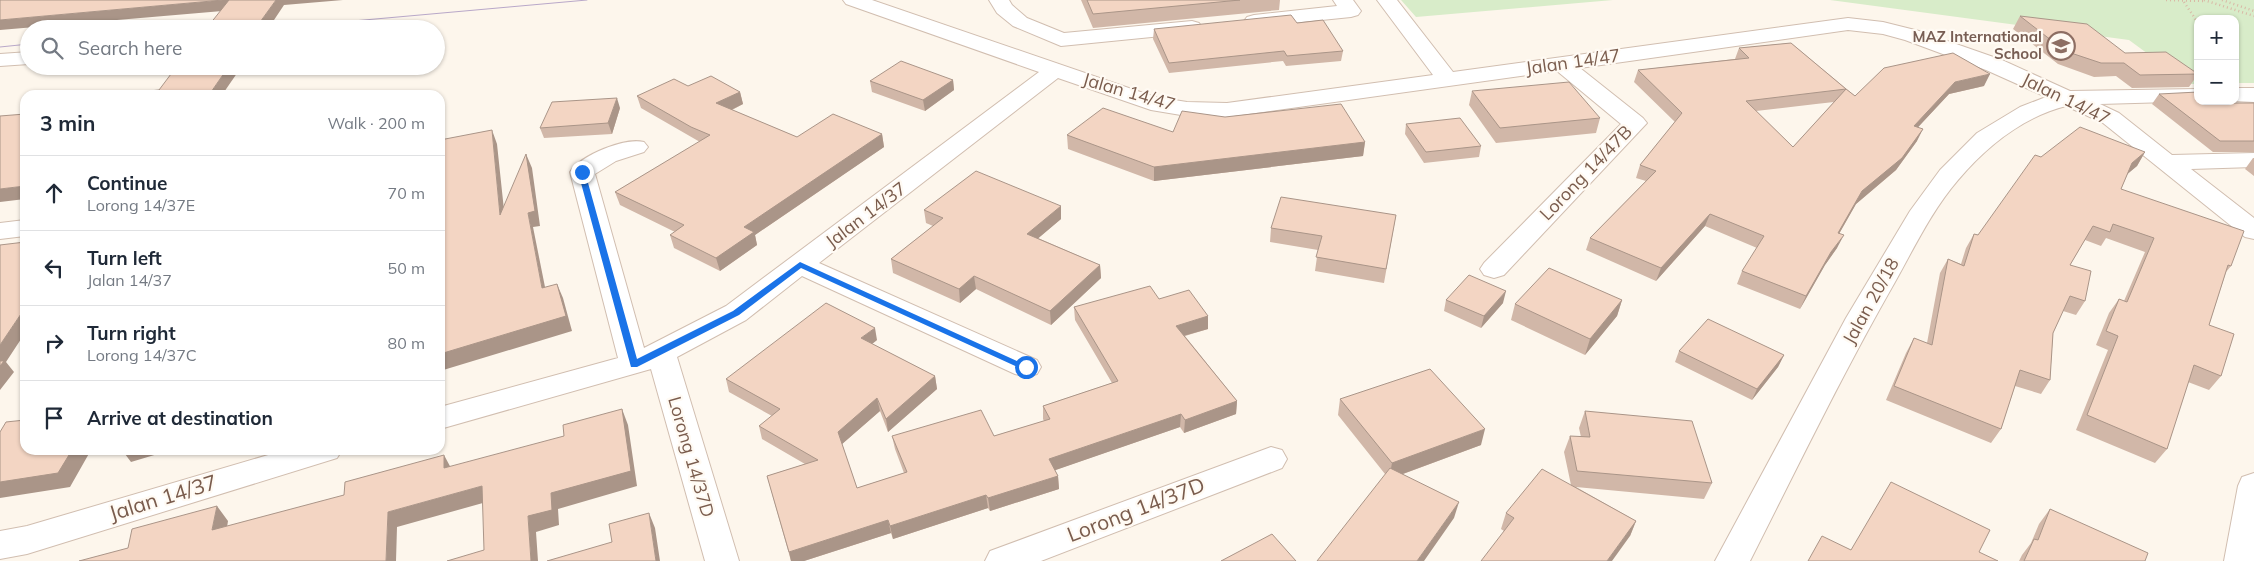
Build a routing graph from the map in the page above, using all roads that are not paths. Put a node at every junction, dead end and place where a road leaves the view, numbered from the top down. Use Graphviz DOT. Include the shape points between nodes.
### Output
graph roads {
  1 [pos="999,0"];
  2 [pos="1343,0"];
  3 [pos="1387,0"];
  4 [pos="864,1"];
  5 [pos="20,59"];
  6 [pos="0,60"];
  7 [pos="1562,64"];
  8 [pos="1055,70"];
  9 [pos="1448,80"];
  10 [pos="2239,95"];
  11 [pos="2254,95"];
  12 [pos="2194,96"];
  13 [pos="2070,98"];
  14 [pos="636,147"];
  15 [pos="2254,160"];
  16 [pos="2168,162"];
  17 [pos="20,229"];
  18 [pos="0,231"];
  19 [pos="2254,232"];
  20 [pos="800,265"];
  21 [pos="1494,269"];
  22 [pos="648,359"];
  23 [pos="1026,367"];
  24 [pos="445,417"];
  25 [pos="293,455"];
  26 [pos="1271,459"];
  27 [pos="246,462"];
  28 [pos="2254,486"];
  29 [pos="0,546"];
  30 [pos="722,561"];
  31 [pos="1002,561"];
  32 [pos="1732,561"];
  33 [pos="2241,561"];
  1 -- 2 [label="street" via="1004,9 1020,22 1061,40 1352,11"];
  3 -- 9 [label="street"];
  4 -- 8 [label="street, Jalan 14/47"];
  5 -- 6 [label="street"];
  7 -- 9 [label="street, Jalan 14/47"];
  7 -- 13 [label="street, Jalan 14/47" via="1848,24 1912,35 1994,65"];
  7 -- 21 [label="street, Lorong 14/47B" via="1635,123"];
  8 -- 9 [label="street, Jalan 14/47" via="1151,103 1206,110 1227,110"];
  8 -- 20 [label="street, Jalan 14/37"];
  10 -- 11 [label="street"];
  12 -- 13 [label="street"];
  13 -- 16 [label="street, Jalan 14/47" via="2111,118"];
  13 -- 32 [label="street, Jalan 20/18" via="2028,112 1985,138 1949,175 1919,216 1860,318"];
  14 -- 22 [label="street, Lorong 14/37D" via="606,156 582,172"];
  15 -- 16 [label="street"];
  16 -- 19 [label="street, Jalan 14/47"];
  17 -- 18 [label="street"];
  20 -- 22 [label="street, Jalan 14/37" via="736,313"];
  20 -- 23 [label="street"];
  22 -- 24 [label="street, Jalan 14/37"];
  22 -- 30 [label="street, Lorong 14/37D"];
  25 -- 27 [label="street, Jalan 14/37"];
  26 -- 31 [label="street, Lorong 14/37D"];
  27 -- 29 [label="street, Jalan 14/37" via="27,540"];
  28 -- 33 [label="street"];
}
